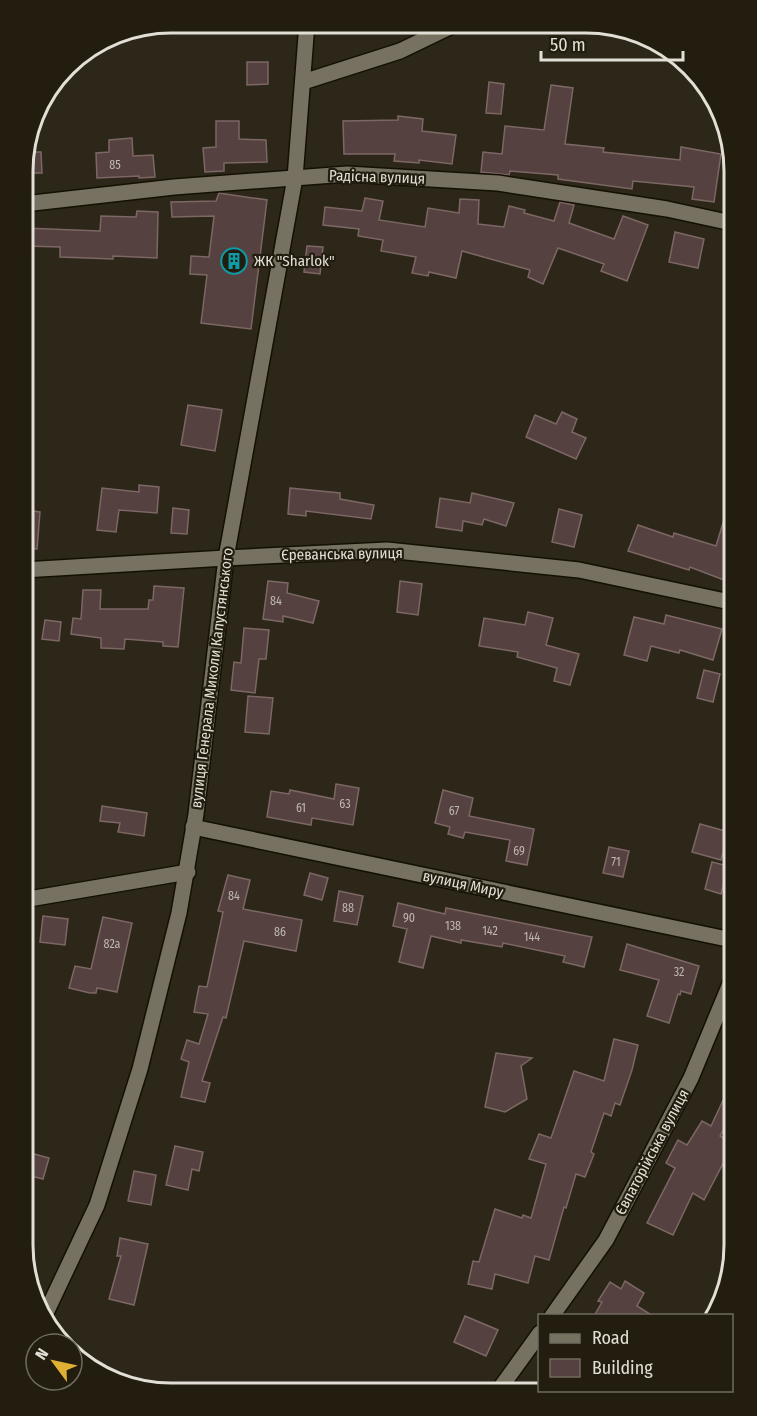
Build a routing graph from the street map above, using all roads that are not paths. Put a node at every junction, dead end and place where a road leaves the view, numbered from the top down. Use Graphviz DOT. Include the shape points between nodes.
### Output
graph roads {
  1 [pos="306,33"];
  2 [pos="437,33"];
  3 [pos="303,82"];
  4 [pos="295,178"];
  5 [pos="33,203"];
  6 [pos="724,221"];
  7 [pos="226,558"];
  8 [pos="33,569"];
  9 [pos="724,601"];
  10 [pos="194,827"];
  11 [pos="188,872"];
  12 [pos="33,898"];
  13 [pos="724,938"];
  14 [pos="724,998"];
  15 [pos="48,1308"];
  16 [pos="553,1314"];
  17 [pos="538,1336"];
  18 [pos="505,1383"];
  1 -- 3 [label="street, вулиця Генерала Миколи Капустянського"];
  2 -- 3 [label="street" via="400,51"];
  3 -- 4 [label="street, вулиця Генерала Миколи Капустянського"];
  4 -- 5 [label="street, Радісна вулиця"];
  4 -- 6 [label="street, Радісна вулиця" via="347,174 498,183"];
  4 -- 7 [label="street, вулиця Генерала Миколи Капустянського"];
  7 -- 8 [label="street, Єреванська вулиця"];
  7 -- 9 [label="street, Єреванська вулиця" via="387,550 579,570"];
  7 -- 10 [label="street, вулиця Генерала Миколи Капустянського"];
  10 -- 11 [label="street, вулиця Генерала Миколи Капустянського"];
  10 -- 13 [label="street, вулиця Миру"];
  11 -- 12 [label="street"];
  11 -- 15 [label="street, вулиця Генерала Миколи Капустянського" via="140,1070 100,1194"];
  14 -- 16 [label="street, Євпаторійська вулиця" via="691,1078 606,1240"];
  17 -- 18 [label="street"];
}
